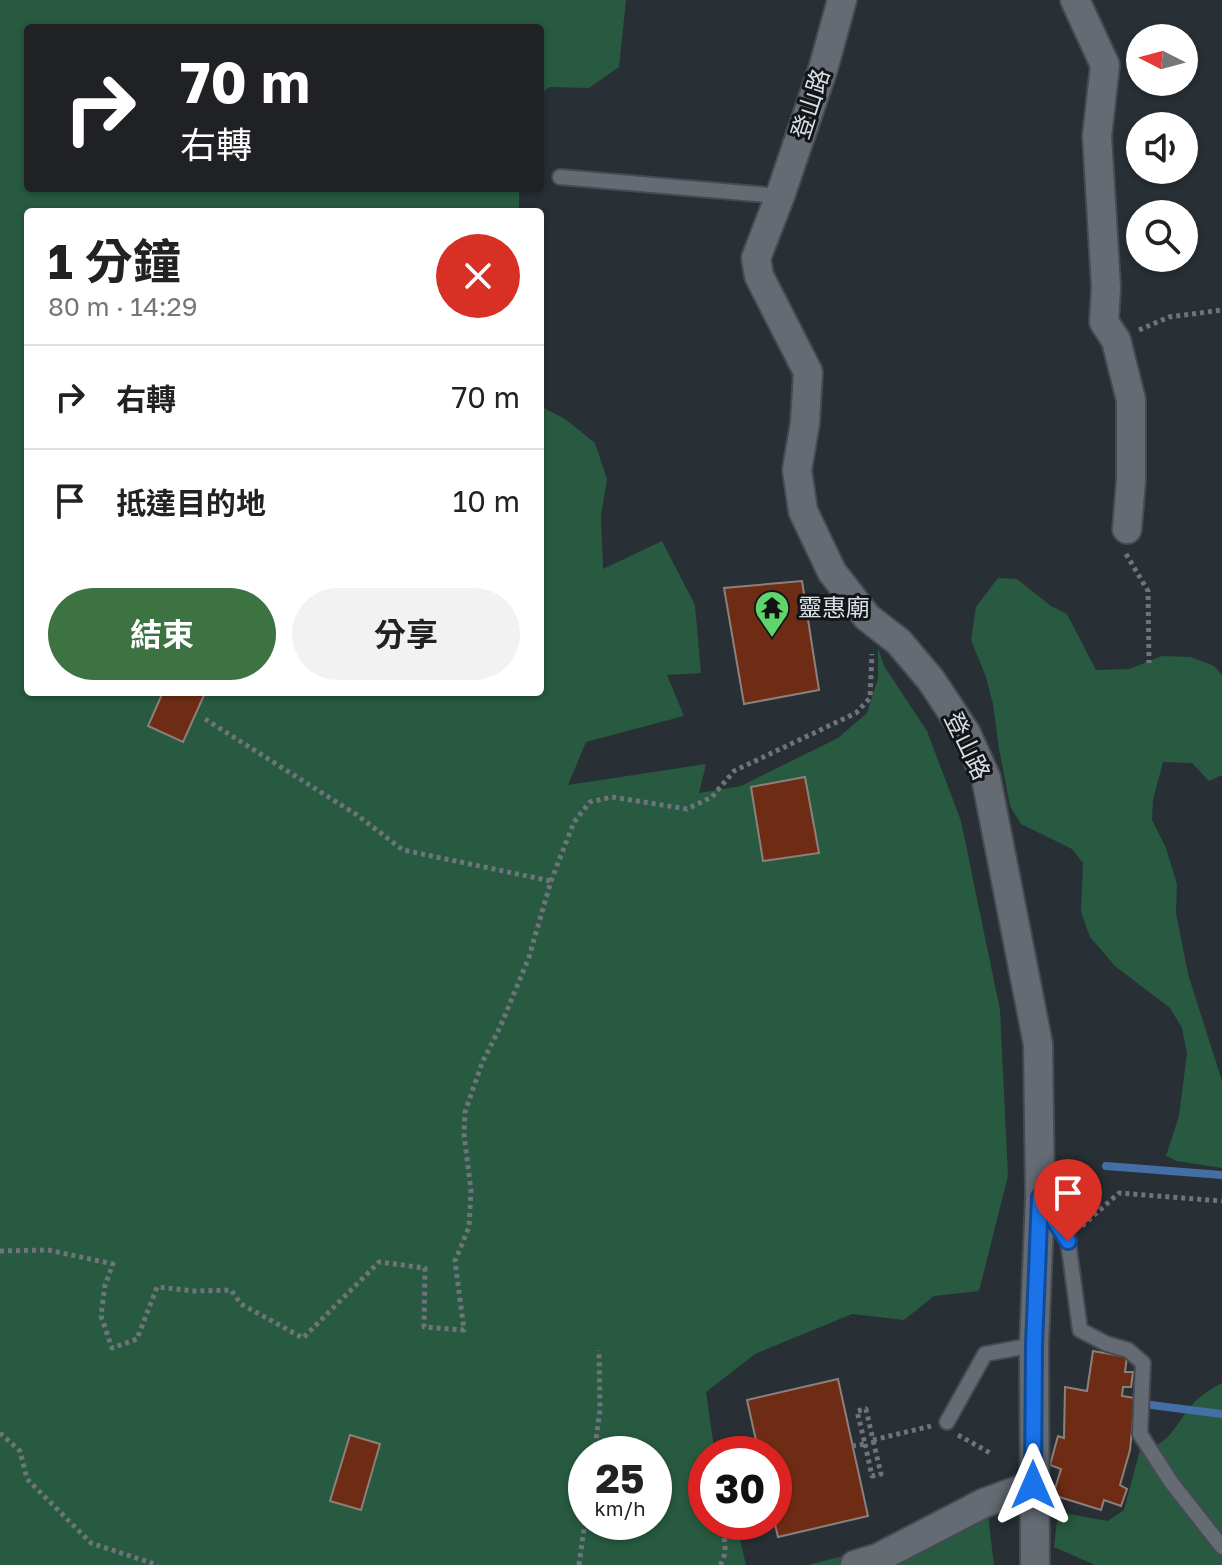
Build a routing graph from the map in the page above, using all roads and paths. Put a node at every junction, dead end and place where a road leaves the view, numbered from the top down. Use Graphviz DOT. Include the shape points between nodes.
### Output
graph roads {
  1 [pos="842,0"];
  2 [pos="1075,0"];
  3 [pos="560,177"];
  4 [pos="780,196"];
  5 [pos="1222,310"];
  6 [pos="1116,340"];
  7 [pos="1127,529"];
  8 [pos="867,617"];
  9 [pos="1149,663"];
  10 [pos="205,719"];
  11 [pos="551,881"];
  12 [pos="1040,1197"];
  13 [pos="1222,1201"];
  14 [pos="1068,1241"];
  15 [pos="0,1251"];
  16 [pos="1034,1345"];
  17 [pos="599,1350"];
  18 [pos="947,1422"];
  19 [pos="0,1433"];
  20 [pos="596,1436"];
  21 [pos="873,1440"];
  22 [pos="865,1444"];
  23 [pos="852,1446"];
  24 [pos="992,1454"];
  25 [pos="1033,1485"];
  26 [pos="582,1540"];
  27 [pos="722,1540"];
  28 [pos="1222,1547"];
  29 [pos="158,1565"];
  30 [pos="579,1565"];
  31 [pos="720,1565"];
  32 [pos="855,1565"];
  33 [pos="1035,1565"];
  1 -- 4 [label="street, 登山路"];
  2 -- 6 [label="street" via="1105,65 1097,136 1104,322"];
  3 -- 4 [label="lane"];
  4 -- 8 [label="street, 登山路" via="756,258 759,276 808,372 797,470 803,511 832,572"];
  5 -- 6 [label="path" via="1169,317"];
  6 -- 7 [label="street" via="1131,400"];
  7 -- 9 [label="path" via="1126,557 1148,591"];
  8 -- 11 [label="path" via="874,664 870,698 856,713 734,771 712,797 687,809 612,797 590,802 574,822"];
  8 -- 12 [label="street, 登山路" via="899,642 931,680 966,733 986,778 1038,1044"];
  10 -- 11 [label="path" via="403,850"];
  11 -- 15 [label="path" via="529,957 465,1112 469,1227 455,1261 464,1330 424,1327 425,1268 379,1262 303,1338 241,1304 231,1290 157,1287 137,1339 112,1348 101,1316 113,1264 48,1250"];
  12 -- 14 [label="lane"];
  12 -- 16 [label="street, 登山路"];
  13 -- 14 [label="path" via="1119,1193"];
  14 -- 28 [label="lane" via="1080,1330 1128,1350 1143,1363 1140,1434"];
  16 -- 18 [label="lane" via="985,1354"];
  16 -- 25 [label="street, 登山路"];
  17 -- 20 [label="path"];
  18 -- 21 [label="path"];
  18 -- 24 [label="path" via="953,1433"];
  19 -- 29 [label="path" via="20,1451 27,1479 91,1543"];
  21 -- 22 [label="path" via="866,1409 857,1411"];
  21 -- 22 [label="path" via="881,1474 872,1476"];
  22 -- 23 [label="path"];
  25 -- 32 [label="street"];
  25 -- 33 [label="street, 登山路"];
  26 -- 30 [label="path"];
  27 -- 31 [label="path" via="725,1558"];
}
